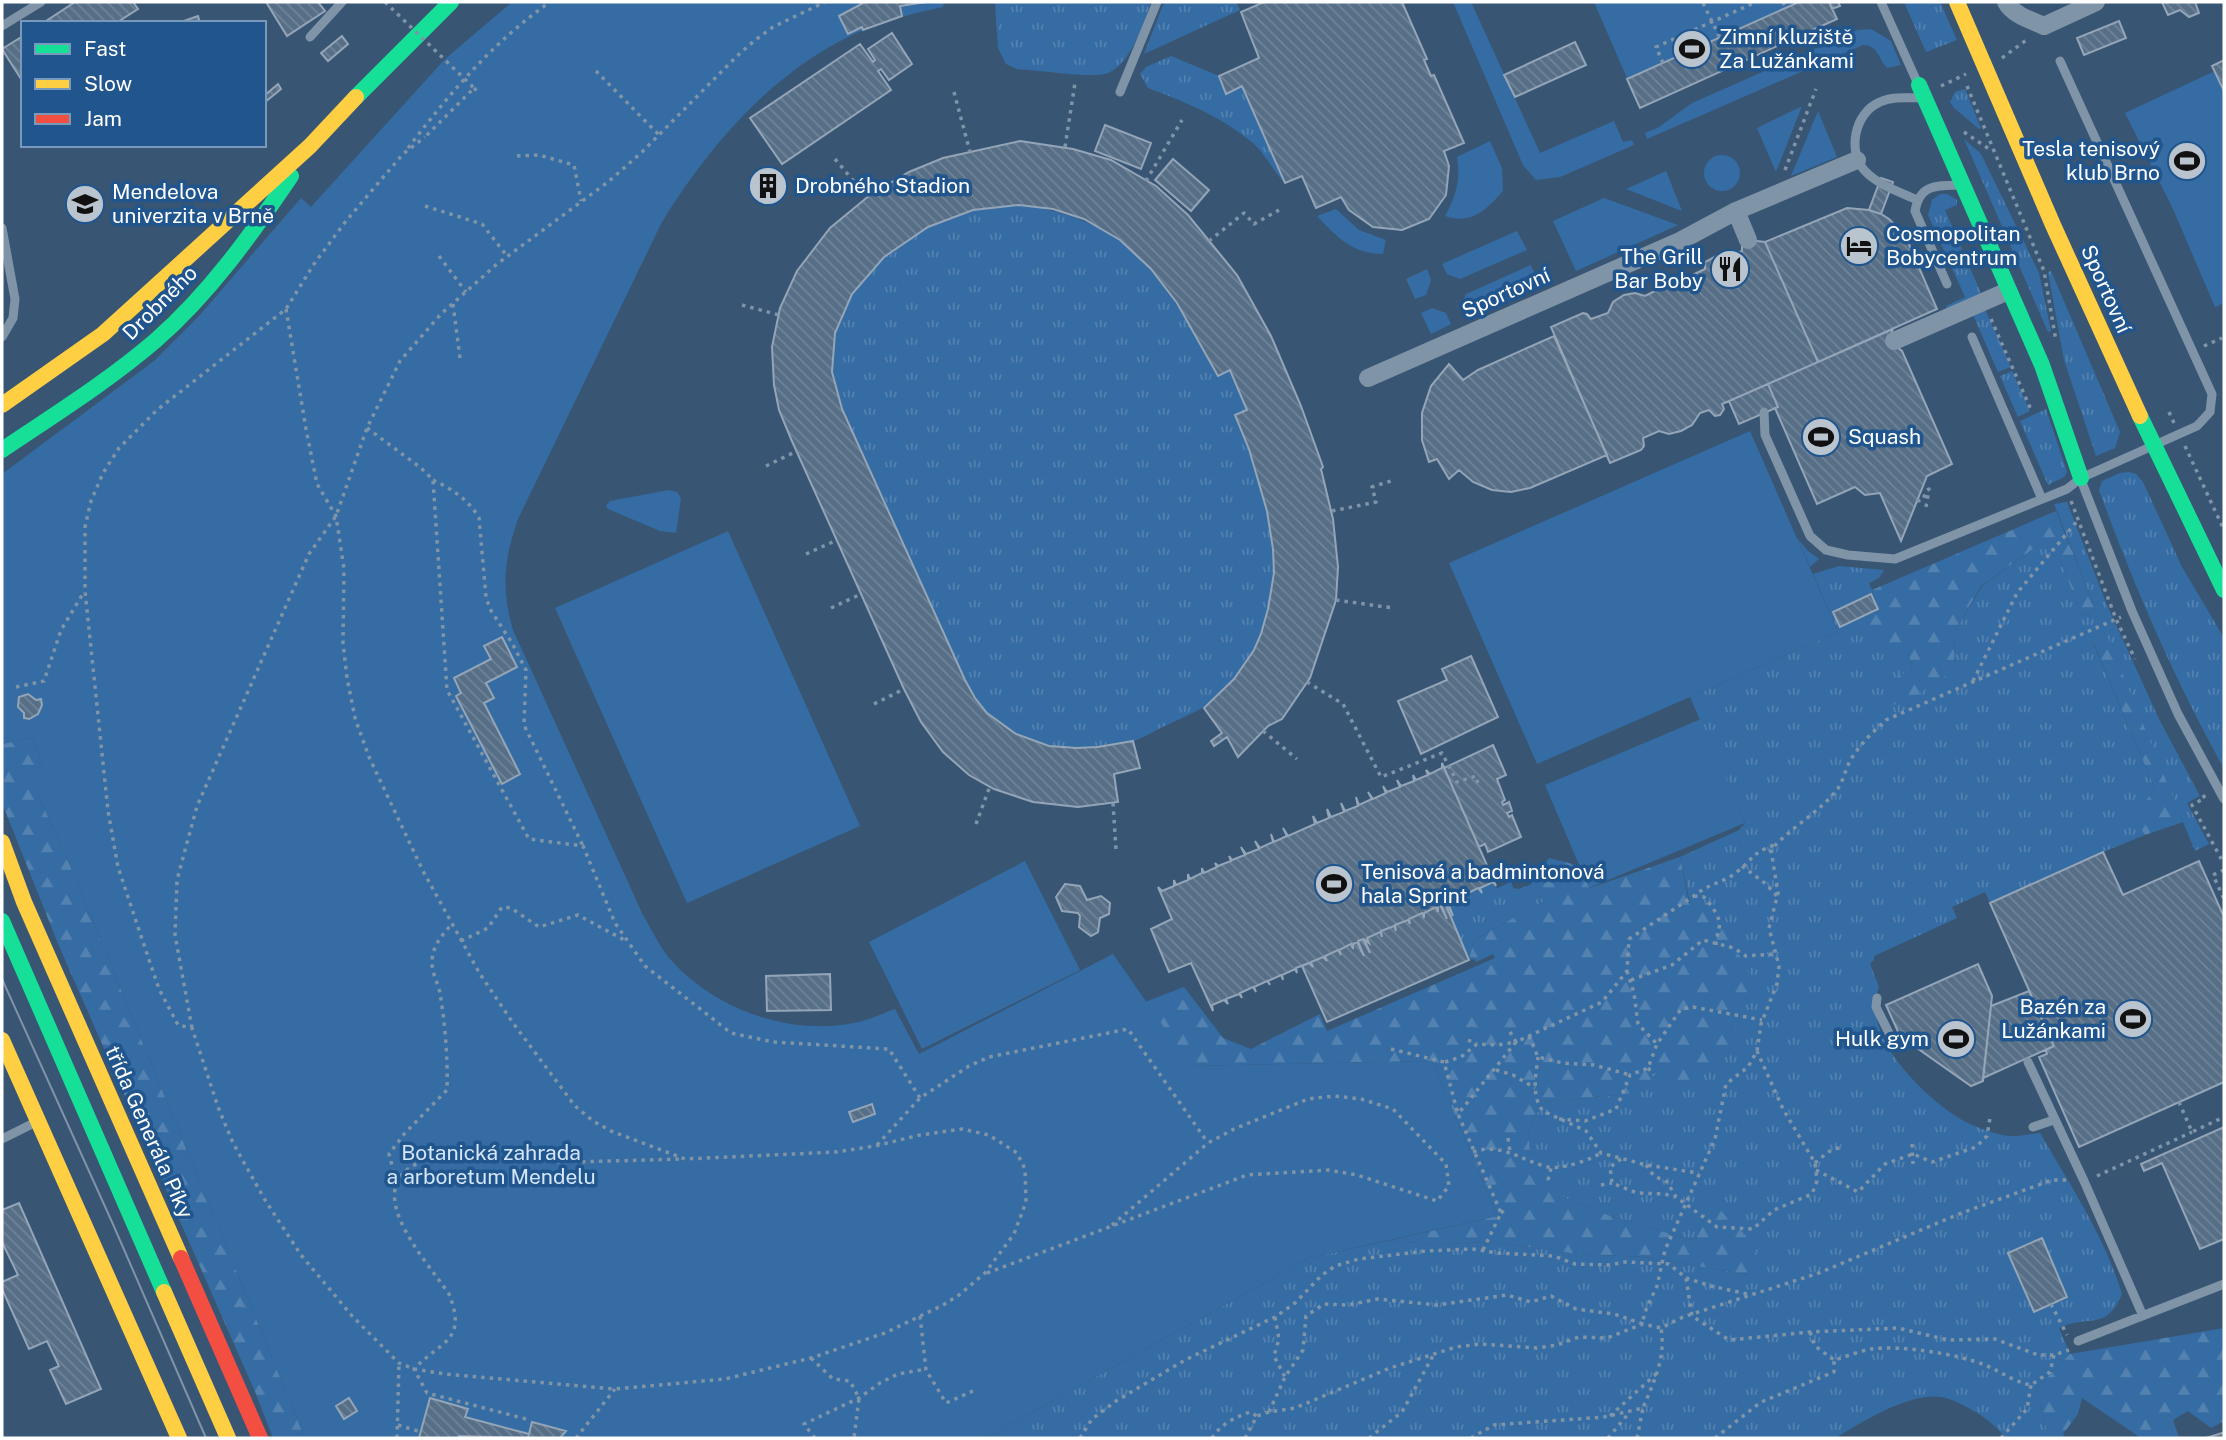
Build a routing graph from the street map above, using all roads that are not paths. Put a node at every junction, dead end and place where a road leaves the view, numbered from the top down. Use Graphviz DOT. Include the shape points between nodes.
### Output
graph roads {
  1 [pos="41,2"];
  2 [pos="342,2"];
  3 [pos="452,2"];
  4 [pos="1157,2"];
  5 [pos="1881,2"];
  6 [pos="1957,2"];
  7 [pos="2006,2"];
  8 [pos="2086,4"];
  9 [pos="2,26"];
  10 [pos="310,37"];
  11 [pos="2060,61"];
  12 [pos="1120,92"];
  13 [pos="1922,92"];
  14 [pos="310,146"];
  15 [pos="1857,160"];
  16 [pos="1961,185"];
  17 [pos="1917,200"];
  18 [pos="1736,211"];
  19 [pos="2,228"];
  20 [pos="1748,240"];
  21 [pos="1948,284"];
  22 [pos="2008,290"];
  23 [pos="2,337"];
  24 [pos="1972,337"];
  25 [pos="1894,341"];
  26 [pos="1368,378"];
  27 [pos="2,405"];
  28 [pos="1764,412"];
  29 [pos="2152,446"];
  30 [pos="2,450"];
  31 [pos="2081,478"];
  32 [pos="2042,499"];
  33 [pos="2224,590"];
  34 [pos="2224,799"];
  35 [pos="2,842"];
  36 [pos="2,921"];
  37 [pos="1877,998"];
  38 [pos="2,1040"];
  39 [pos="1895,1045"];
  40 [pos="2028,1062"];
  41 [pos="2054,1120"];
  42 [pos="38,1121"];
  43 [pos="2033,1127"];
  44 [pos="2,1139"];
  45 [pos="2224,1284"];
  46 [pos="2143,1316"];
  47 [pos="2078,1341"];
  48 [pos="179,1438"];
  49 [pos="228,1438"];
  50 [pos="260,1438"];
  1 -- 9 [label="lane"];
  2 -- 10 [label="lane"];
  3 -- 14 [label="main road, Drobného"];
  4 -- 12 [label="lane"];
  5 -- 13 [label="lane"];
  6 -- 29 [label="main road, Sportovní"];
  7 -- 8 [label="street" via="2044,26"];
  11 -- 29 [label="lane" via="2212,394 2210,412 2197,426"];
  13 -- 15 [label="lane" via="1878,102 1869,110 1857,131"];
  13 -- 16 [label="main road"];
  14 -- 27 [label="main road, Drobného" via="103,334"];
  14 -- 30 [label="main road, Drobného" via="247,241 156,340 102,383"];
  15 -- 17 [label="lane" via="1876,180"];
  15 -- 18 [label="street, Sportovní"];
  16 -- 17 [label="lane" via="1935,186"];
  16 -- 22 [label="main road"];
  17 -- 21 [label="lane" via="1918,221"];
  18 -- 20 [label="street"];
  18 -- 26 [label="street, Sportovní" via="1680,241"];
  19 -- 23 [label="lane" via="15,299 13,318"];
  22 -- 25 [label="street"];
  22 -- 31 [label="main road" via="2042,365"];
  24 -- 32 [label="lane"];
  28 -- 32 [label="lane" via="1765,435 1810,536 1826,550 1895,559"];
  29 -- 31 [label="lane"];
  29 -- 33 [label="main road, Sportovní"];
  31 -- 32 [label="lane"];
  31 -- 34 [label="lane" via="2132,611 2178,714"];
  35 -- 50 [label="main road, třída Generála Píky" via="24,902"];
  36 -- 49 [label="main road"];
  37 -- 39 [label="lane" via="1876,1007"];
  38 -- 42 [label="main road"];
  40 -- 41 [label="lane"];
  41 -- 43 [label="lane"];
  41 -- 46 [label="lane"];
  42 -- 44 [label="lane"];
  42 -- 48 [label="main road"];
  45 -- 46 [label="lane"];
  46 -- 47 [label="lane"];
}
